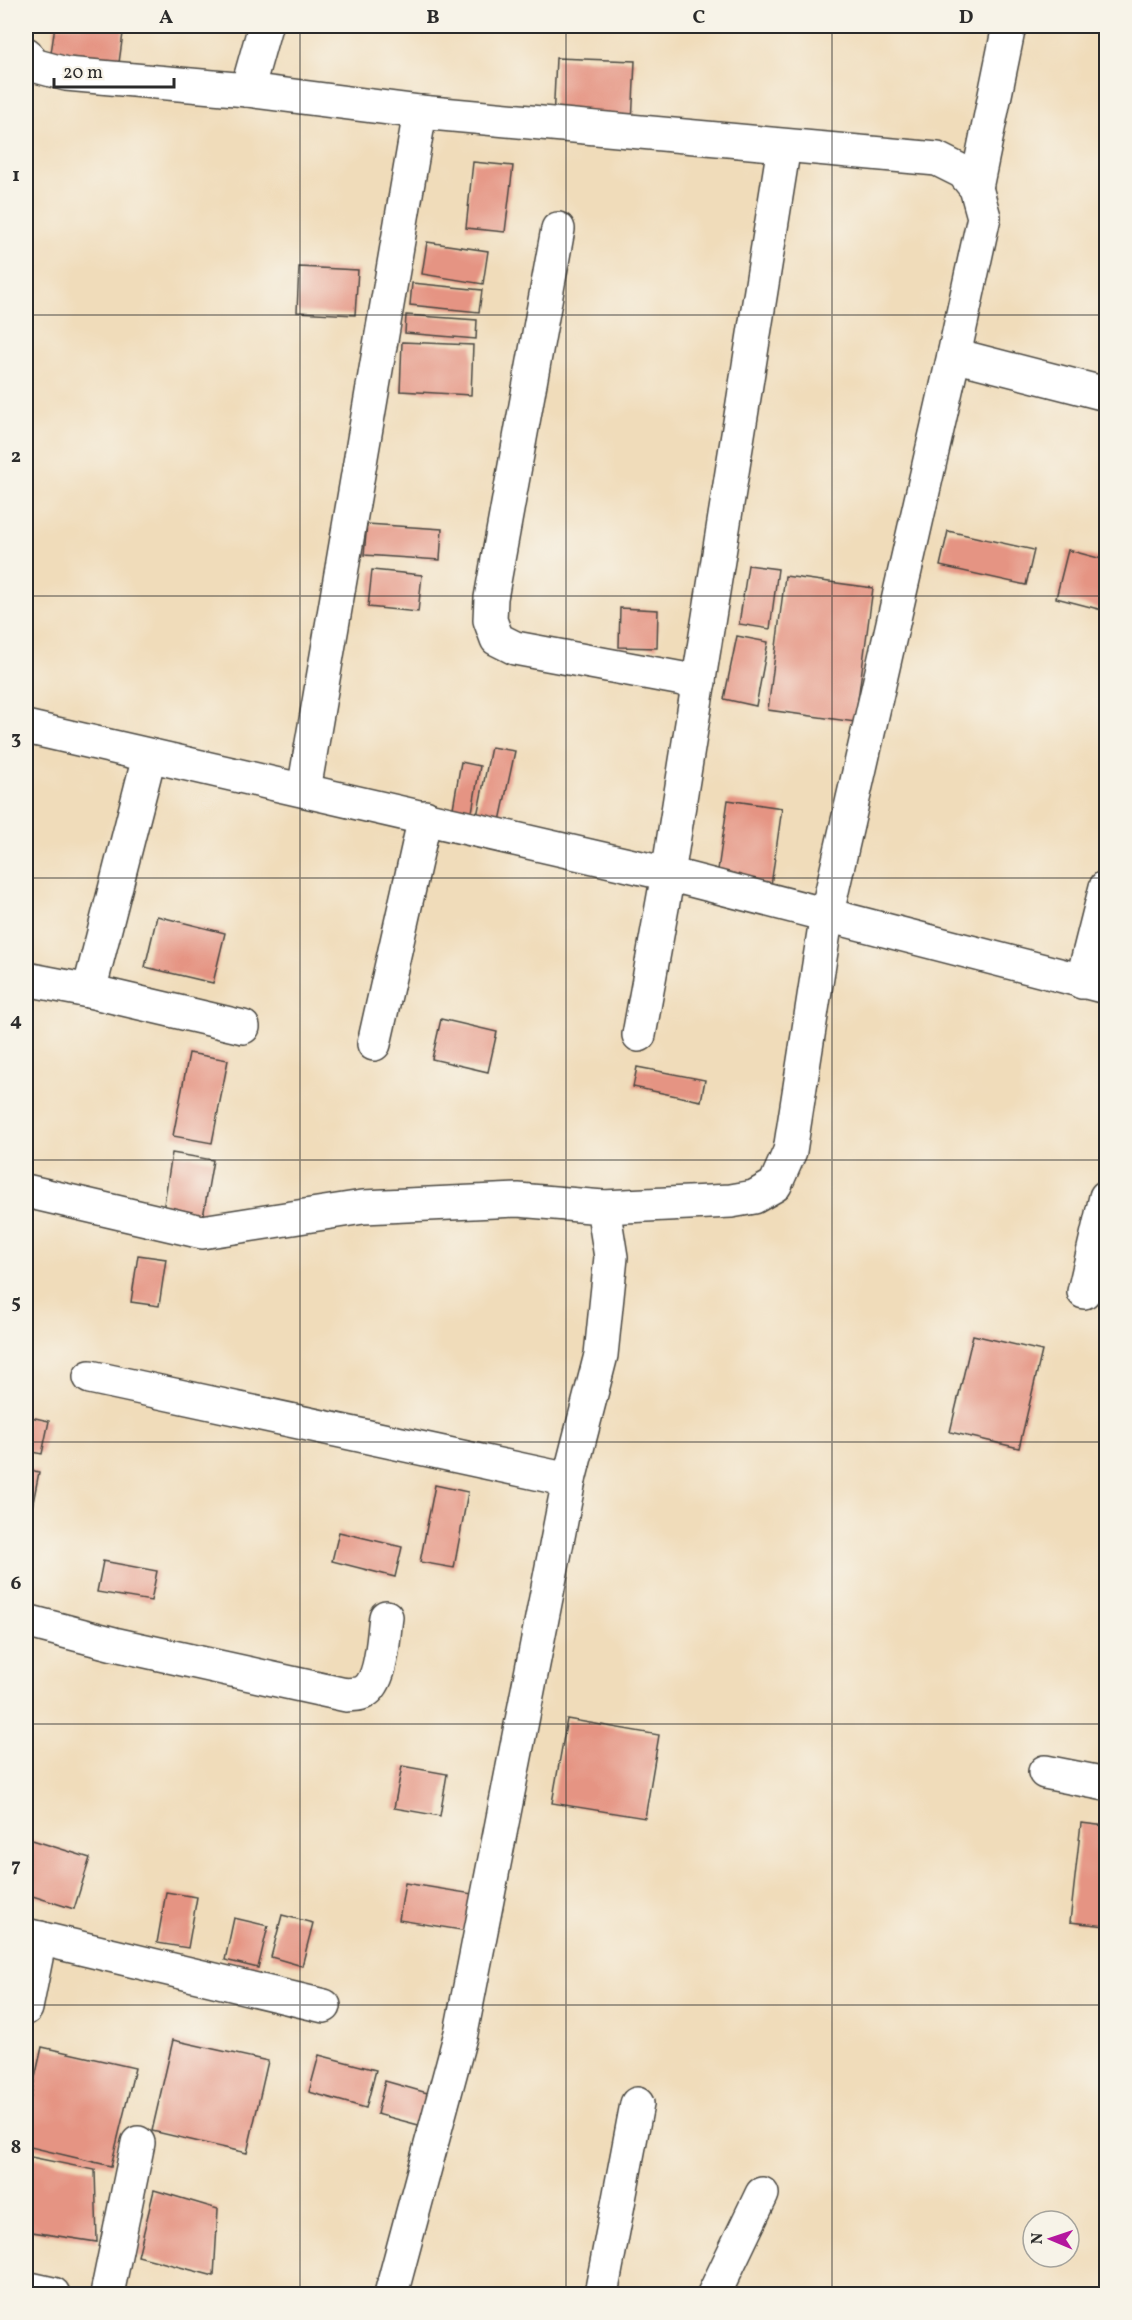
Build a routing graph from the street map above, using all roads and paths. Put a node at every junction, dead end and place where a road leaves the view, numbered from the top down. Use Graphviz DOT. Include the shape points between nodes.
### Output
graph roads {
  1 [pos="265,26"];
  2 [pos="1009,26"];
  3 [pos="26,54"];
  4 [pos="247,90"];
  5 [pos="420,112"];
  6 [pos="784,146"];
  7 [pos="976,188"];
  8 [pos="558,229"];
  9 [pos="954,355"];
  10 [pos="1107,394"];
  11 [pos="699,682"];
  12 [pos="26,727"];
  13 [pos="149,757"];
  14 [pos="304,790"];
  15 [pos="425,817"];
  16 [pos="668,874"];
  17 [pos="1107,887"];
  18 [pos="827,913"];
  19 [pos="26,979"];
  20 [pos="1094,985"];
  21 [pos="89,991"];
  22 [pos="243,1027"];
  23 [pos="639,1035"];
  24 [pos="374,1044"];
  25 [pos="26,1191"];
  26 [pos="1107,1197"];
  27 [pos="603,1207"];
  28 [pos="1084,1292"];
  29 [pos="90,1377"];
  30 [pos="569,1480"];
  31 [pos="386,1617"];
  32 [pos="26,1621"];
  33 [pos="1045,1772"];
  34 [pos="1107,1784"];
  35 [pos="33,1936"];
  36 [pos="324,2006"];
  37 [pos="26,2008"];
  38 [pos="637,2104"];
  39 [pos="138,2143"];
  40 [pos="762,2194"];
  41 [pos="26,2288"];
  42 [pos="53,2295"];
  43 [pos="107,2295"];
  44 [pos="391,2295"];
  45 [pos="601,2295"];
  46 [pos="714,2295"];
  1 -- 4 [label="street"];
  2 -- 7 [label="street"];
  3 -- 4 [label="street" via="33,65 66,74"];
  4 -- 5 [label="street"];
  5 -- 6 [label="street"];
  5 -- 14 [label="street"];
  6 -- 7 [label="street" via="937,159 963,172"];
  6 -- 11 [label="street"];
  7 -- 9 [label="street" via="984,217"];
  8 -- 11 [label="street" via="490,620 497,639 515,648"];
  9 -- 10 [label="street"];
  9 -- 18 [label="street"];
  11 -- 16 [label="street"];
  12 -- 13 [label="street"];
  13 -- 14 [label="street"];
  13 -- 21 [label="street"];
  14 -- 15 [label="street"];
  15 -- 16 [label="street"];
  15 -- 24 [label="street"];
  16 -- 18 [label="street"];
  16 -- 23 [label="street"];
  17 -- 20 [label="street"];
  18 -- 20 [label="street"];
  18 -- 27 [label="street" via="790,1150 775,1185 754,1197 731,1201"];
  19 -- 21 [label="street"];
  21 -- 22 [label="street"];
  25 -- 27 [label="street" via="202,1232 363,1207 518,1200"];
  26 -- 28 [label="street"];
  27 -- 30 [label="street" via="611,1257 601,1355"];
  29 -- 30 [label="street"];
  30 -- 44 [label="street" via="461,2033"];
  31 -- 32 [label="street" via="378,1673 362,1694 346,1695"];
  33 -- 34 [label="street"];
  35 -- 36 [label="street"];
  35 -- 37 [label="street"];
  38 -- 45 [label="street"];
  39 -- 43 [label="street"];
  40 -- 46 [label="street"];
  41 -- 42 [label="street"];
}
